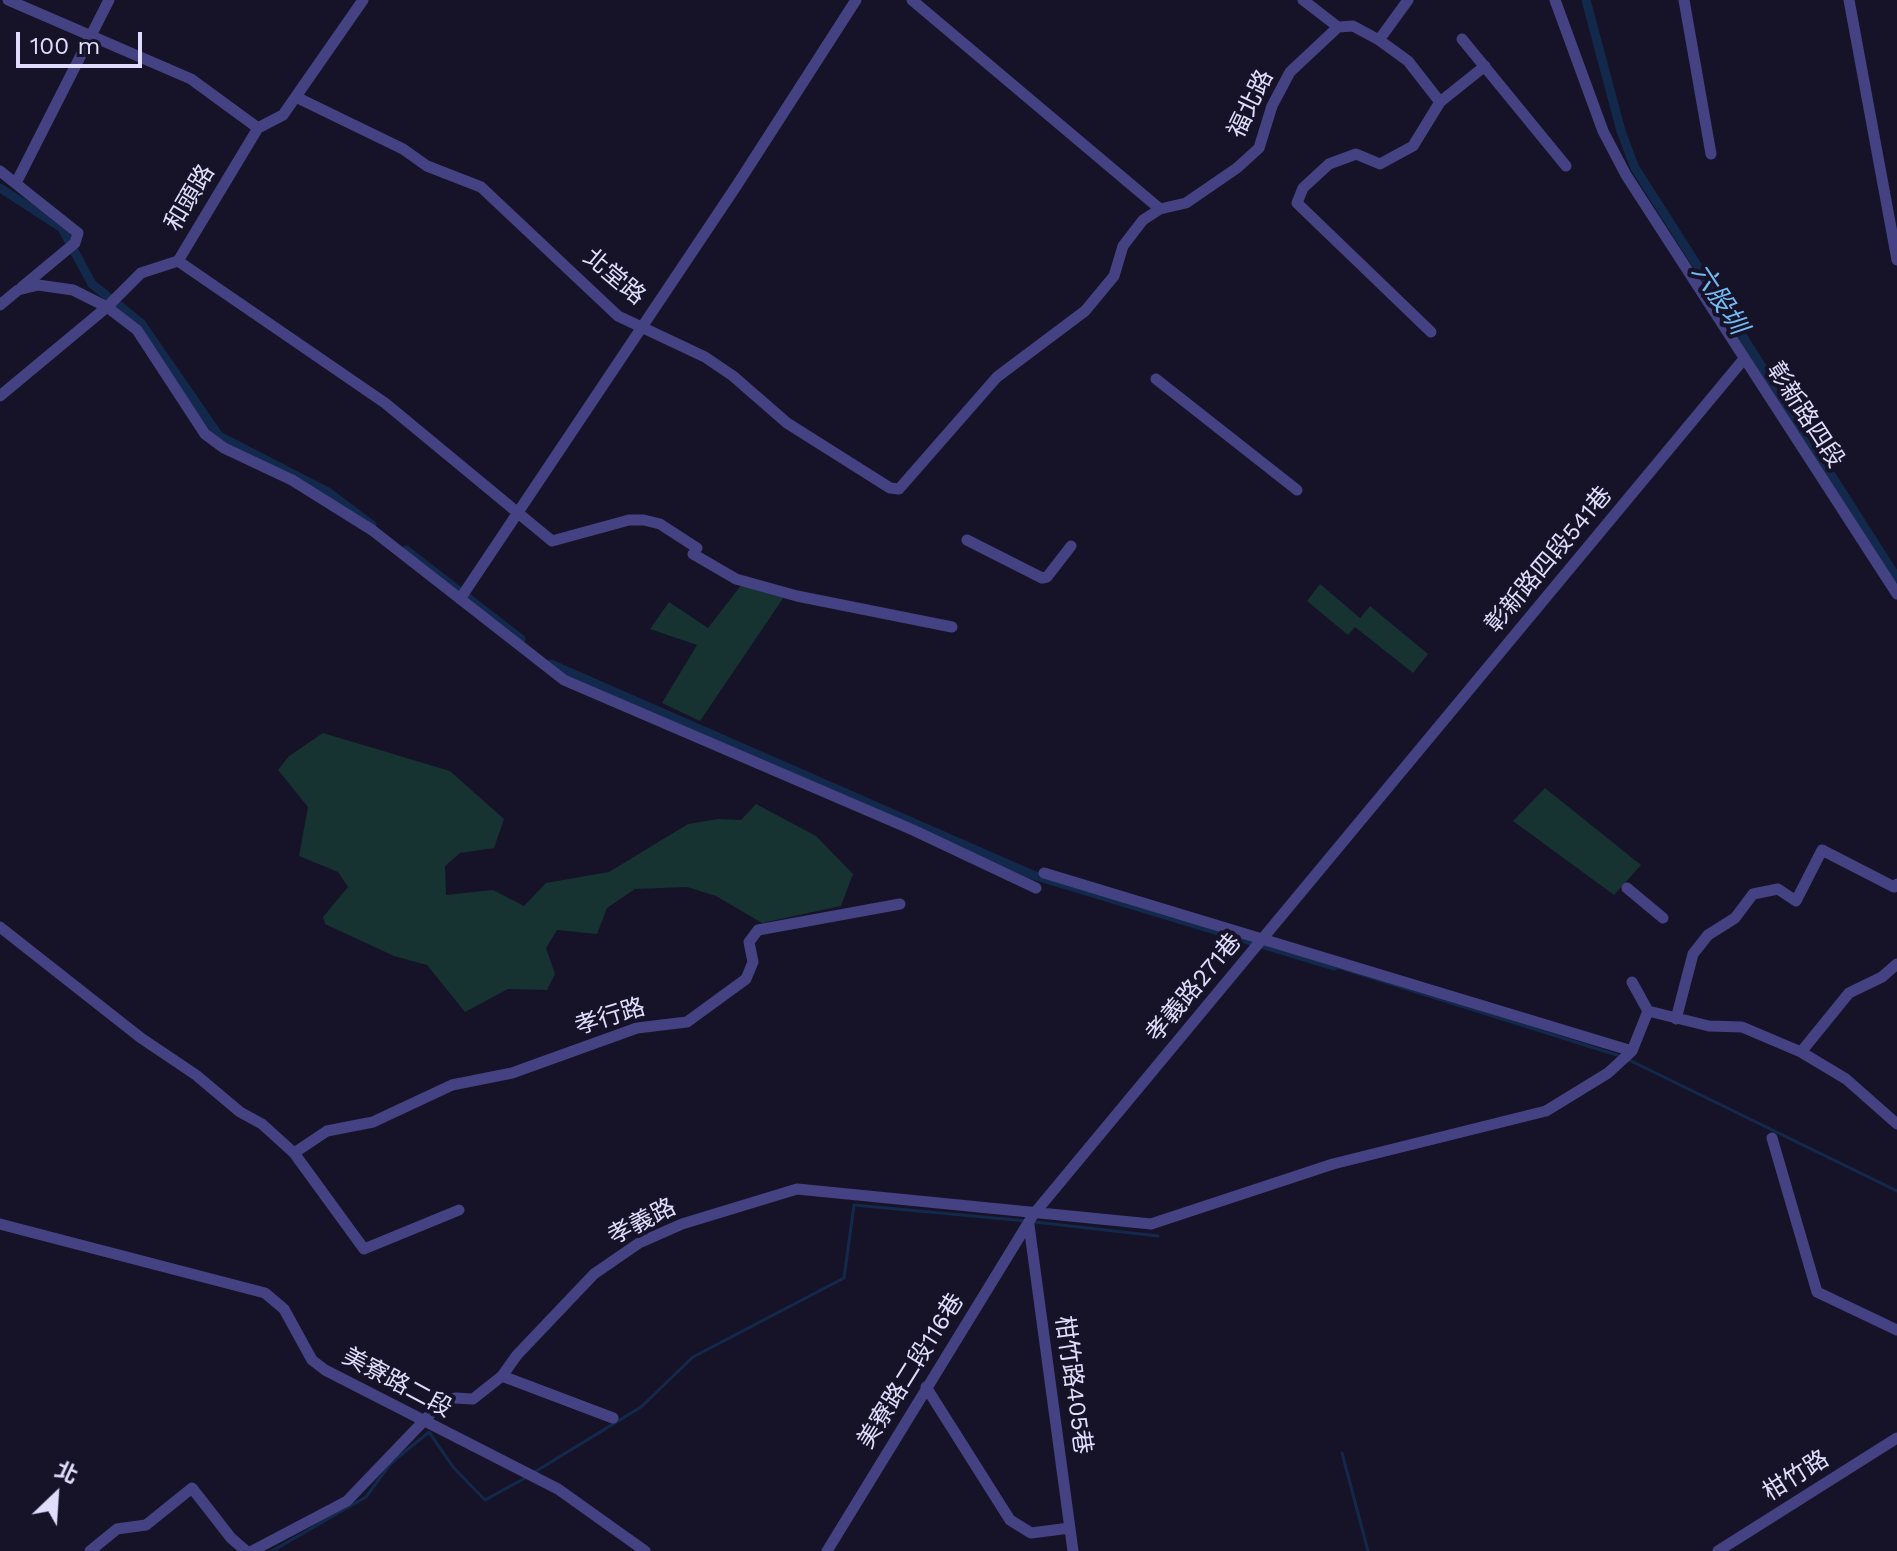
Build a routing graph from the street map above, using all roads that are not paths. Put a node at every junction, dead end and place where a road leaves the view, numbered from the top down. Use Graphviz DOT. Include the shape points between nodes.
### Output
graph roads {
  1 [pos="8,0"];
  2 [pos="109,0"];
  3 [pos="363,0"];
  4 [pos="856,0"];
  5 [pos="912,0"];
  6 [pos="1303,0"];
  7 [pos="1408,0"];
  8 [pos="1555,0"];
  9 [pos="1684,0"];
  10 [pos="1849,0"];
  11 [pos="1338,27"];
  12 [pos="89,35"];
  13 [pos="1462,39"];
  14 [pos="1379,40"];
  15 [pos="1485,66"];
  16 [pos="298,98"];
  17 [pos="1440,102"];
  18 [pos="258,128"];
  19 [pos="1711,154"];
  20 [pos="1566,166"];
  21 [pos="0,171"];
  22 [pos="16,183"];
  23 [pos="1160,209"];
  24 [pos="1897,260"];
  25 [pos="178,261"];
  26 [pos="18,290"];
  27 [pos="0,305"];
  28 [pos="107,307"];
  29 [pos="641,326"];
  30 [pos="1431,332"];
  31 [pos="1743,360"];
  32 [pos="1156,379"];
  33 [pos="0,396"];
  34 [pos="935,452"];
  35 [pos="1297,490"];
  36 [pos="518,512"];
  37 [pos="967,540"];
  38 [pos="1071,546"];
  39 [pos="1892,581"];
  40 [pos="1897,594"];
  41 [pos="460,599"];
  42 [pos="952,627"];
  43 [pos="1389,788"];
  44 [pos="1044,873"];
  45 [pos="1897,884"];
  46 [pos="1036,888"];
  47 [pos="1627,888"];
  48 [pos="900,904"];
  49 [pos="1663,918"];
  50 [pos="0,927"];
  51 [pos="1263,939"];
  52 [pos="1897,964"];
  53 [pos="1632,982"];
  54 [pos="1648,1011"];
  55 [pos="1676,1019"];
  56 [pos="1632,1051"];
  57 [pos="1801,1052"];
  58 [pos="1897,1124"];
  59 [pos="1772,1138"];
  60 [pos="294,1153"];
  61 [pos="459,1210"];
  62 [pos="1031,1220"];
  63 [pos="0,1224"];
  64 [pos="1897,1330"];
  65 [pos="502,1376"];
  66 [pos="926,1387"];
  67 [pos="613,1418"];
  68 [pos="424,1422"];
  69 [pos="1897,1438"];
  70 [pos="1070,1528"];
  71 [pos="90,1551"];
  72 [pos="246,1551"];
  73 [pos="252,1551"];
  74 [pos="645,1551"];
  75 [pos="827,1551"];
  76 [pos="1073,1551"];
  77 [pos="1718,1551"];
  1 -- 12 [label="street"];
  2 -- 12 [label="street"];
  3 -- 16 [label="street, 和頭路"];
  4 -- 29 [label="street"];
  5 -- 23 [label="street"];
  6 -- 11 [label="street"];
  7 -- 14 [label="street"];
  8 -- 31 [label="street, 彰新路四段" via="1603,131"];
  9 -- 19 [label="street"];
  10 -- 24 [label="street"];
  11 -- 14 [label="street" via="1353,26"];
  11 -- 23 [label="street, 福北路" via="1290,72 1259,148 1186,203"];
  12 -- 18 [label="street" via="191,79"];
  12 -- 22 [label="street"];
  13 -- 15 [label="street"];
  14 -- 17 [label="street" via="1408,61"];
  15 -- 17 [label="street"];
  15 -- 20 [label="street"];
  16 -- 18 [label="street, 和頭路" via="283,115"];
  16 -- 29 [label="street, 北堂路" via="427,166 481,187 618,316"];
  17 -- 30 [label="street" via="1421,137 1404,153 1380,164 1356,154 1329,164 1303,188 1297,203"];
  18 -- 25 [label="street, 和頭路"];
  21 -- 22 [label="street"];
  22 -- 26 [label="street" via="78,233 75,243"];
  23 -- 34 [label="street, 福北路" via="1132,231 1114,276 1085,311 997,377"];
  25 -- 28 [label="street, 和頭路" via="141,273"];
  25 -- 36 [label="street" via="385,403"];
  26 -- 27 [label="street"];
  26 -- 28 [label="street" via="55,286"];
  28 -- 33 [label="street, 和頭路"];
  28 -- 41 [label="street" via="137,330 205,434 372,530"];
  29 -- 34 [label="street, 北堂路" via="705,357 787,423 890,488 899,489 909,481"];
  29 -- 36 [label="street"];
  31 -- 39 [label="street, 彰新路四段"];
  31 -- 43 [label="street, 彰新路四段541巷"];
  32 -- 35 [label="street"];
  36 -- 41 [label="street"];
  36 -- 42 [label="street" via="552,541 629,520 660,524 736,579"];
  37 -- 38 [label="street" via="1042,578"];
  39 -- 40 [label="street, 彰新路四段"];
  41 -- 46 [label="street" via="564,680"];
  43 -- 51 [label="street, 孝義路271巷"];
  44 -- 51 [label="street"];
  45 -- 55 [label="street" via="1822,850 1796,901 1778,889 1753,894 1735,918 1708,935 1693,954"];
  47 -- 49 [label="street"];
  48 -- 60 [label="street, 孝行路" via="758,930 749,942 753,962 746,979 687,1022 637,1028 512,1073 452,1085 373,1122 327,1131"];
  50 -- 60 [label="street"];
  51 -- 56 [label="street"];
  51 -- 62 [label="street, 孝義路271巷"];
  52 -- 57 [label="street" via="1849,993"];
  53 -- 54 [label="street"];
  54 -- 55 [label="street"];
  54 -- 56 [label="street"];
  55 -- 57 [label="street" via="1742,1027"];
  56 -- 62 [label="street, 孝義路" via="1608,1073 1546,1111 1333,1164 1164,1221"];
  57 -- 58 [label="street" via="1846,1079"];
  59 -- 64 [label="street" via="1817,1292"];
  60 -- 61 [label="street" via="364,1249"];
  62 -- 65 [label="street, 孝義路" via="797,1189 682,1224 639,1243 594,1274"];
  62 -- 66 [label="street, 美寮路二段116巷"];
  62 -- 70 [label="street, 柑竹路405巷"];
  63 -- 68 [label="street, 美寮路二段" via="257,1289 284,1309 312,1360"];
  65 -- 67 [label="street"];
  65 -- 68 [label="street, 孝義路" via="473,1399 440,1404"];
  66 -- 70 [label="street" via="1010,1520 1031,1533"];
  66 -- 75 [label="street, 美寮路二段116巷"];
  68 -- 73 [label="street, 孝義路" via="347,1501"];
  68 -- 74 [label="street, 美寮路二段" via="558,1489"];
  69 -- 77 [label="street, 柑竹路"];
  70 -- 76 [label="street, 柑竹路405巷"];
  71 -- 72 [label="street" via="117,1529 146,1525 192,1488"];
}
